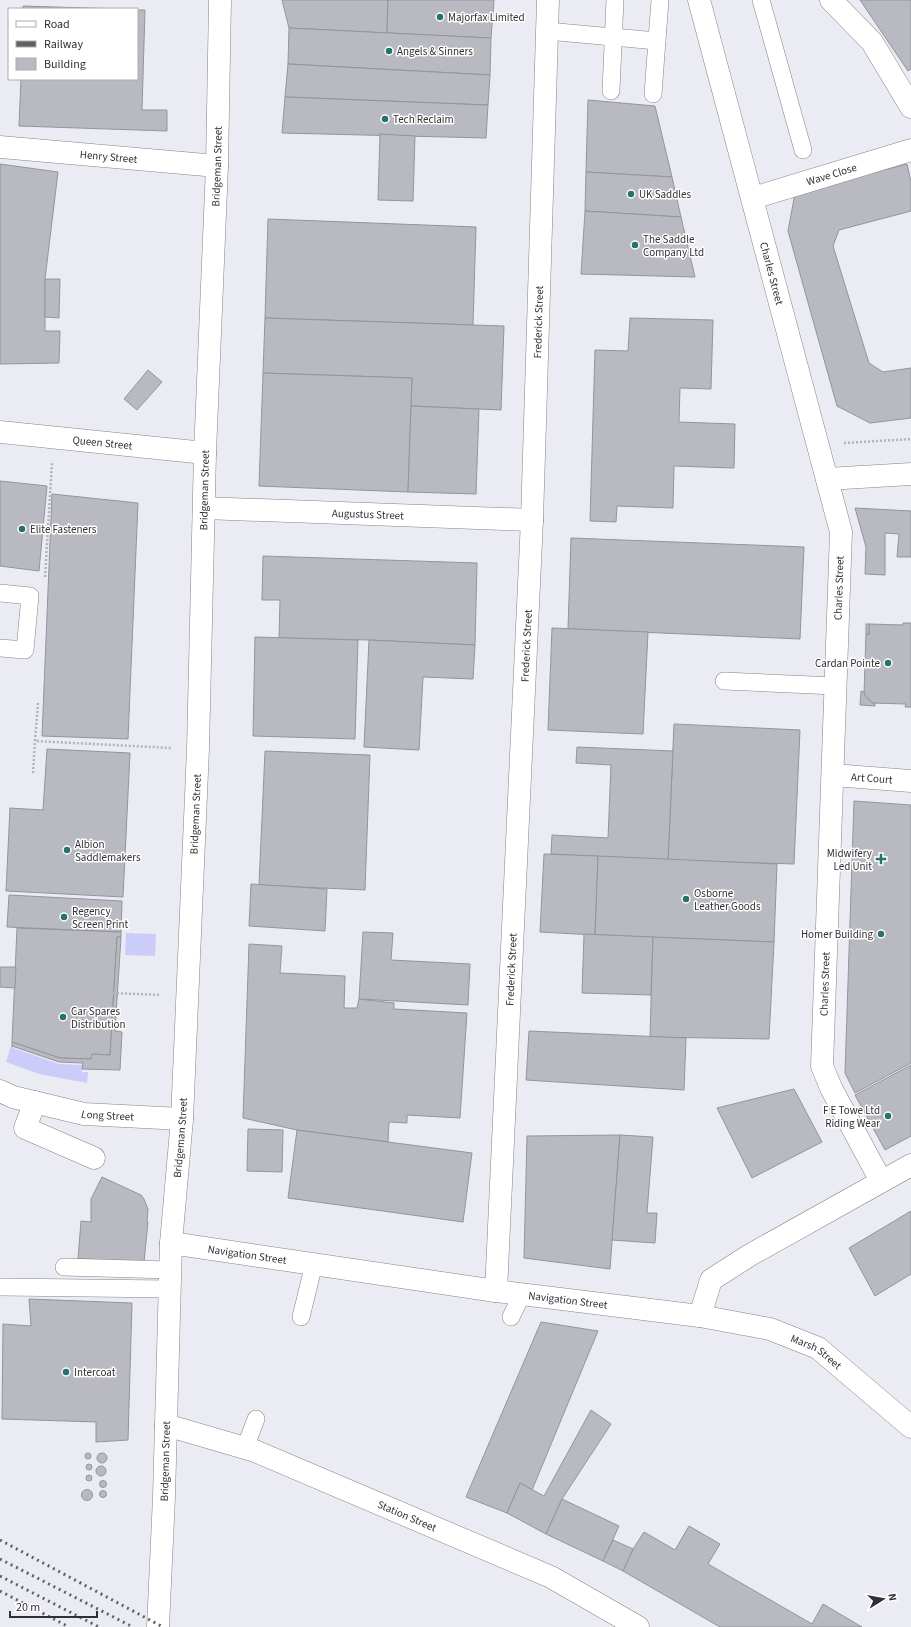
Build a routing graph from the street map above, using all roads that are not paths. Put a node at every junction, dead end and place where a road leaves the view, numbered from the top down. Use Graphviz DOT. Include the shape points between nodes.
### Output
graph roads {
  1 [pos="220,0"];
  2 [pos="548,0"];
  3 [pos="615,0"];
  4 [pos="660,0"];
  5 [pos="699,0"];
  6 [pos="761,0"];
  7 [pos="831,0"];
  8 [pos="548,31"];
  9 [pos="614,37"];
  10 [pos="657,41"];
  11 [pos="611,91"];
  12 [pos="653,94"];
  13 [pos="911,107"];
  14 [pos="0,146"];
  15 [pos="803,150"];
  16 [pos="911,150"];
  17 [pos="217,166"];
  18 [pos="752,198"];
  19 [pos="0,432"];
  20 [pos="205,453"];
  21 [pos="911,474"];
  22 [pos="827,479"];
  23 [pos="204,508"];
  24 [pos="532,520"];
  25 [pos="0,593"];
  26 [pos="0,648"];
  27 [pos="724,681"];
  28 [pos="835,686"];
  29 [pos="833,775"];
  30 [pos="911,781"];
  31 [pos="0,1091"];
  32 [pos="35,1102"];
  33 [pos="182,1119"];
  34 [pos="94,1158"];
  35 [pos="911,1165"];
  36 [pos="881,1181"];
  37 [pos="171,1243"];
  38 [pos="314,1264"];
  39 [pos="64,1267"];
  40 [pos="170,1280"];
  41 [pos="0,1287"];
  42 [pos="496,1291"];
  43 [pos="522,1294"];
  44 [pos="700,1316"];
  45 [pos="301,1317"];
  46 [pos="511,1317"];
  47 [pos="256,1419"];
  48 [pos="166,1425"];
  49 [pos="911,1427"];
  50 [pos="245,1448"];
  51 [pos="158,1627"];
  52 [pos="638,1627"];
  1 -- 17 [label="street, Bridgeman Street"];
  2 -- 8 [label="street, Frederick Street"];
  3 -- 9 [label="lane"];
  4 -- 10 [label="lane"];
  5 -- 18 [label="street, Charles Street"];
  6 -- 15 [label="lane"];
  7 -- 13 [label="street" via="872,42"];
  8 -- 9 [label="lane"];
  8 -- 24 [label="street, Frederick Street"];
  9 -- 10 [label="lane"];
  9 -- 11 [label="lane"];
  10 -- 12 [label="lane"];
  14 -- 17 [label="street, Henry Street"];
  16 -- 18 [label="street, Wave Close"];
  17 -- 20 [label="street, Bridgeman Street"];
  18 -- 22 [label="street, Charles Street"];
  19 -- 20 [label="street, Queen Street"];
  20 -- 23 [label="street, Bridgeman Street"];
  21 -- 22 [label="street"];
  22 -- 28 [label="street, Charles Street" via="840,532"];
  23 -- 24 [label="street, Augustus Street"];
  23 -- 33 [label="street, Bridgeman Street" via="198,749"];
  24 -- 42 [label="street, Frederick Street"];
  25 -- 26 [label="lane" via="30,596 25,650"];
  27 -- 28 [label="lane"];
  28 -- 29 [label="street, Charles Street"];
  29 -- 30 [label="street, Art Court"];
  29 -- 36 [label="street, Charles Street" via="822,1066 831,1088"];
  31 -- 32 [label="street, Long Street"];
  32 -- 33 [label="street, Long Street" via="84,1114"];
  32 -- 34 [label="street" via="25,1128"];
  33 -- 37 [label="street, Bridgeman Street"];
  35 -- 36 [label="street"];
  36 -- 44 [label="street" via="711,1280"];
  37 -- 38 [label="street, Navigation Street"];
  37 -- 40 [label="street, Bridgeman Street"];
  38 -- 42 [label="street, Navigation Street"];
  38 -- 45 [label="lane"];
  39 -- 40 [label="lane"];
  40 -- 41 [label="lane"];
  40 -- 48 [label="street, Bridgeman Street"];
  42 -- 43 [label="street, Navigation Street"];
  43 -- 44 [label="street, Navigation Street"];
  43 -- 46 [label="lane"];
  44 -- 49 [label="street, Marsh Street" via="770,1330 818,1348"];
  47 -- 50 [label="lane"];
  48 -- 50 [label="street, Station Street"];
  48 -- 51 [label="street, Bridgeman Street"];
  50 -- 52 [label="street, Station Street" via="551,1577"];
}
